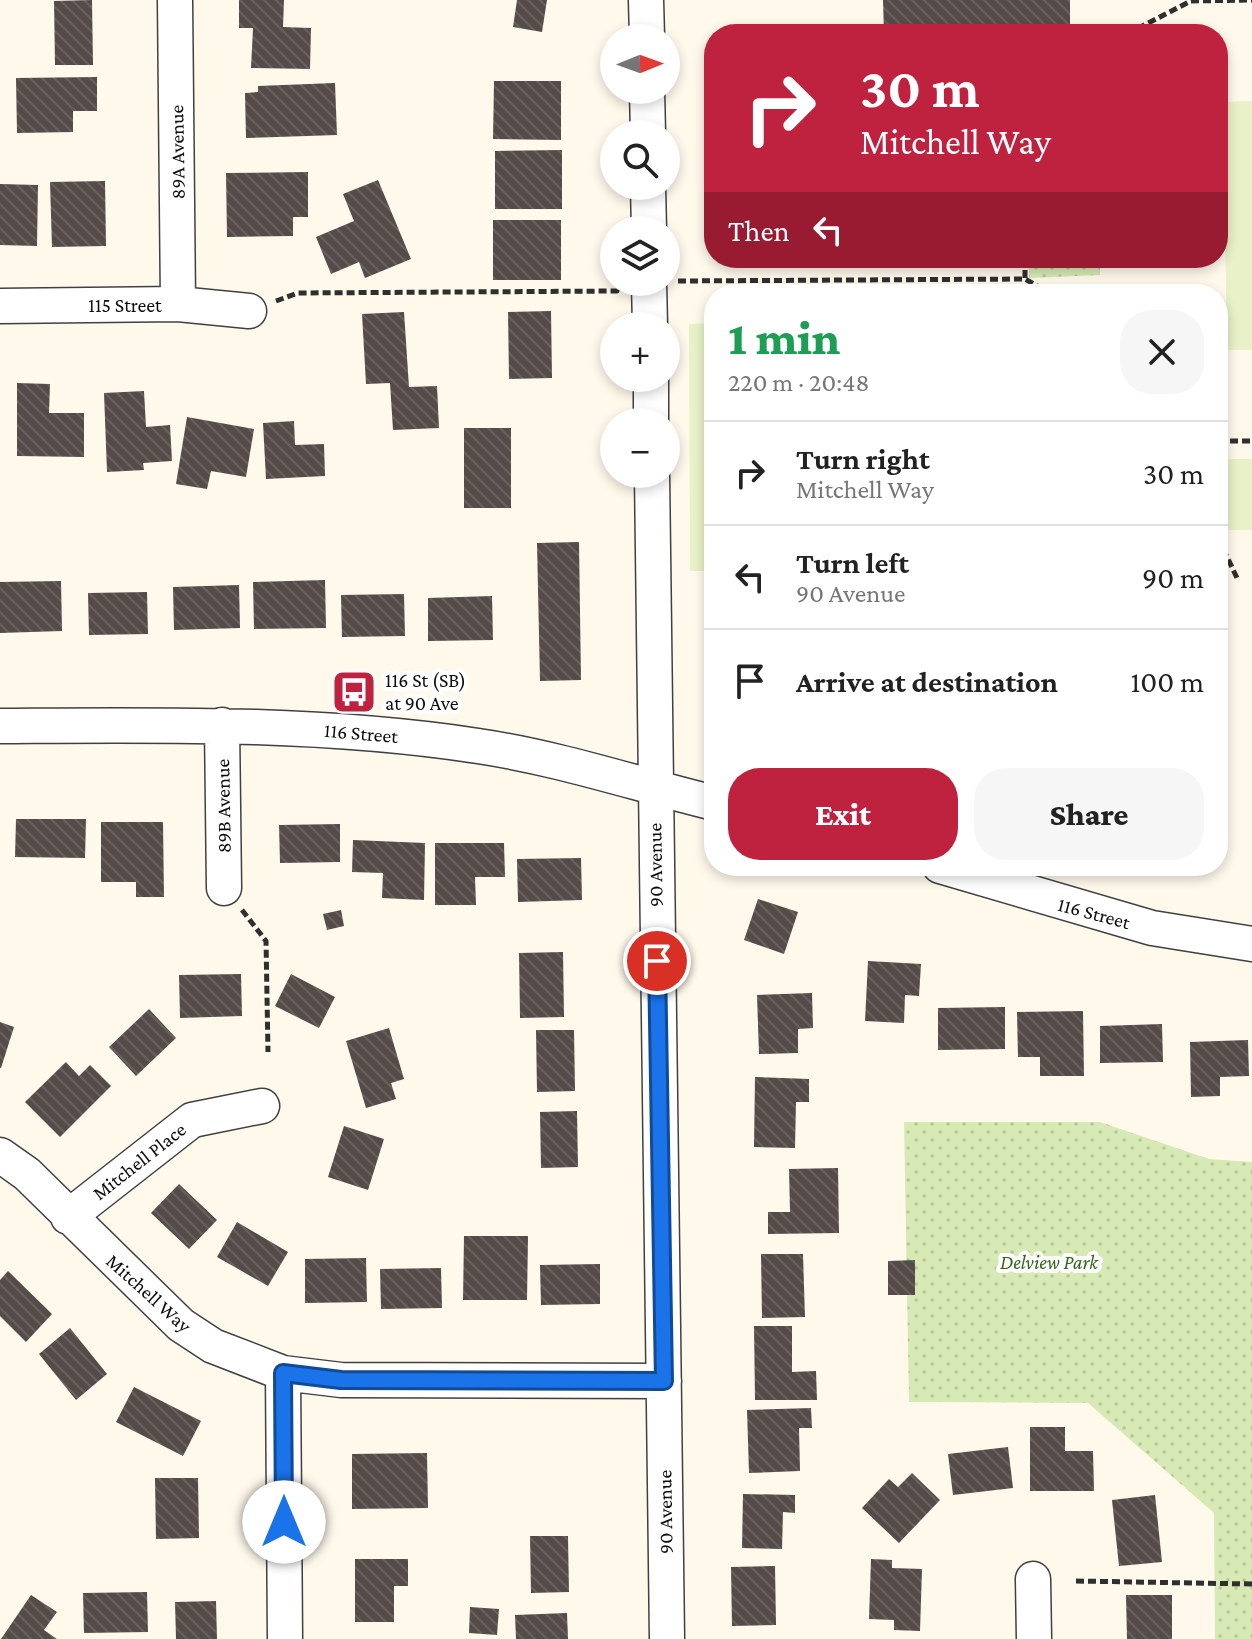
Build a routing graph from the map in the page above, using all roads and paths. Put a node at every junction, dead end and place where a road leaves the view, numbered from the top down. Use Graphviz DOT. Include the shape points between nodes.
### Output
graph roads {
  1 [pos="175,0"];
  2 [pos="646,0"];
  3 [pos="1252,0"];
  4 [pos="647,24"];
  5 [pos="1146,24"];
  6 [pos="1025,268"];
  7 [pos="1025,279"];
  8 [pos="680,281"];
  9 [pos="1034,284"];
  10 [pos="600,291"];
  11 [pos="178,304"];
  12 [pos="0,306"];
  13 [pos="249,311"];
  14 [pos="1228,441"];
  15 [pos="1252,441"];
  16 [pos="652,488"];
  17 [pos="1228,559"];
  18 [pos="1238,580"];
  19 [pos="222,725"];
  20 [pos="0,726"];
  21 [pos="655,785"];
  22 [pos="704,800"];
  23 [pos="974,876"];
  24 [pos="224,888"];
  25 [pos="1252,944"];
  26 [pos="268,1052"];
  27 [pos="262,1106"];
  28 [pos="0,1155"];
  29 [pos="68,1217"];
  30 [pos="283,1373"];
  31 [pos="664,1381"];
  32 [pos="1033,1579"];
  33 [pos="1076,1581"];
  34 [pos="1252,1584"];
  35 [pos="285,1639"];
  36 [pos="667,1639"];
  37 [pos="1034,1639"];
  1 -- 11 [label="street, 89A Avenue"];
  2 -- 4 [label="street"];
  3 -- 5 [label="path" via="1191,1"];
  6 -- 7 [label="path"];
  7 -- 8 [label="path"];
  7 -- 9 [label="path"];
  10 -- 13 [label="path" via="298,293"];
  11 -- 12 [label="street, 115 Street"];
  11 -- 13 [label="street, 115 Street"];
  14 -- 15 [label="path"];
  16 -- 21 [label="street, 90 Avenue"];
  17 -- 18 [label="path"];
  19 -- 20 [label="street, 116 Street"];
  19 -- 21 [label="street, 116 Street" via="352,730 481,746"];
  19 -- 24 [label="street, 89B Avenue"];
  21 -- 22 [label="street, 116 Street"];
  21 -- 31 [label="street, 90 Avenue"];
  23 -- 25 [label="street, 116 Street" via="1152,928"];
  24 -- 26 [label="path" via="266,941"];
  27 -- 29 [label="street, Mitchell Place" via="192,1120"];
  28 -- 29 [label="street, Mitchell Way" via="27,1174"];
  29 -- 30 [label="street, Mitchell Way" via="181,1325 213,1346"];
  30 -- 31 [label="street, Mitchell Way" via="341,1380"];
  30 -- 35 [label="street"];
  31 -- 36 [label="street, 90 Avenue"];
  32 -- 37 [label="street"];
  33 -- 34 [label="path"];
}
